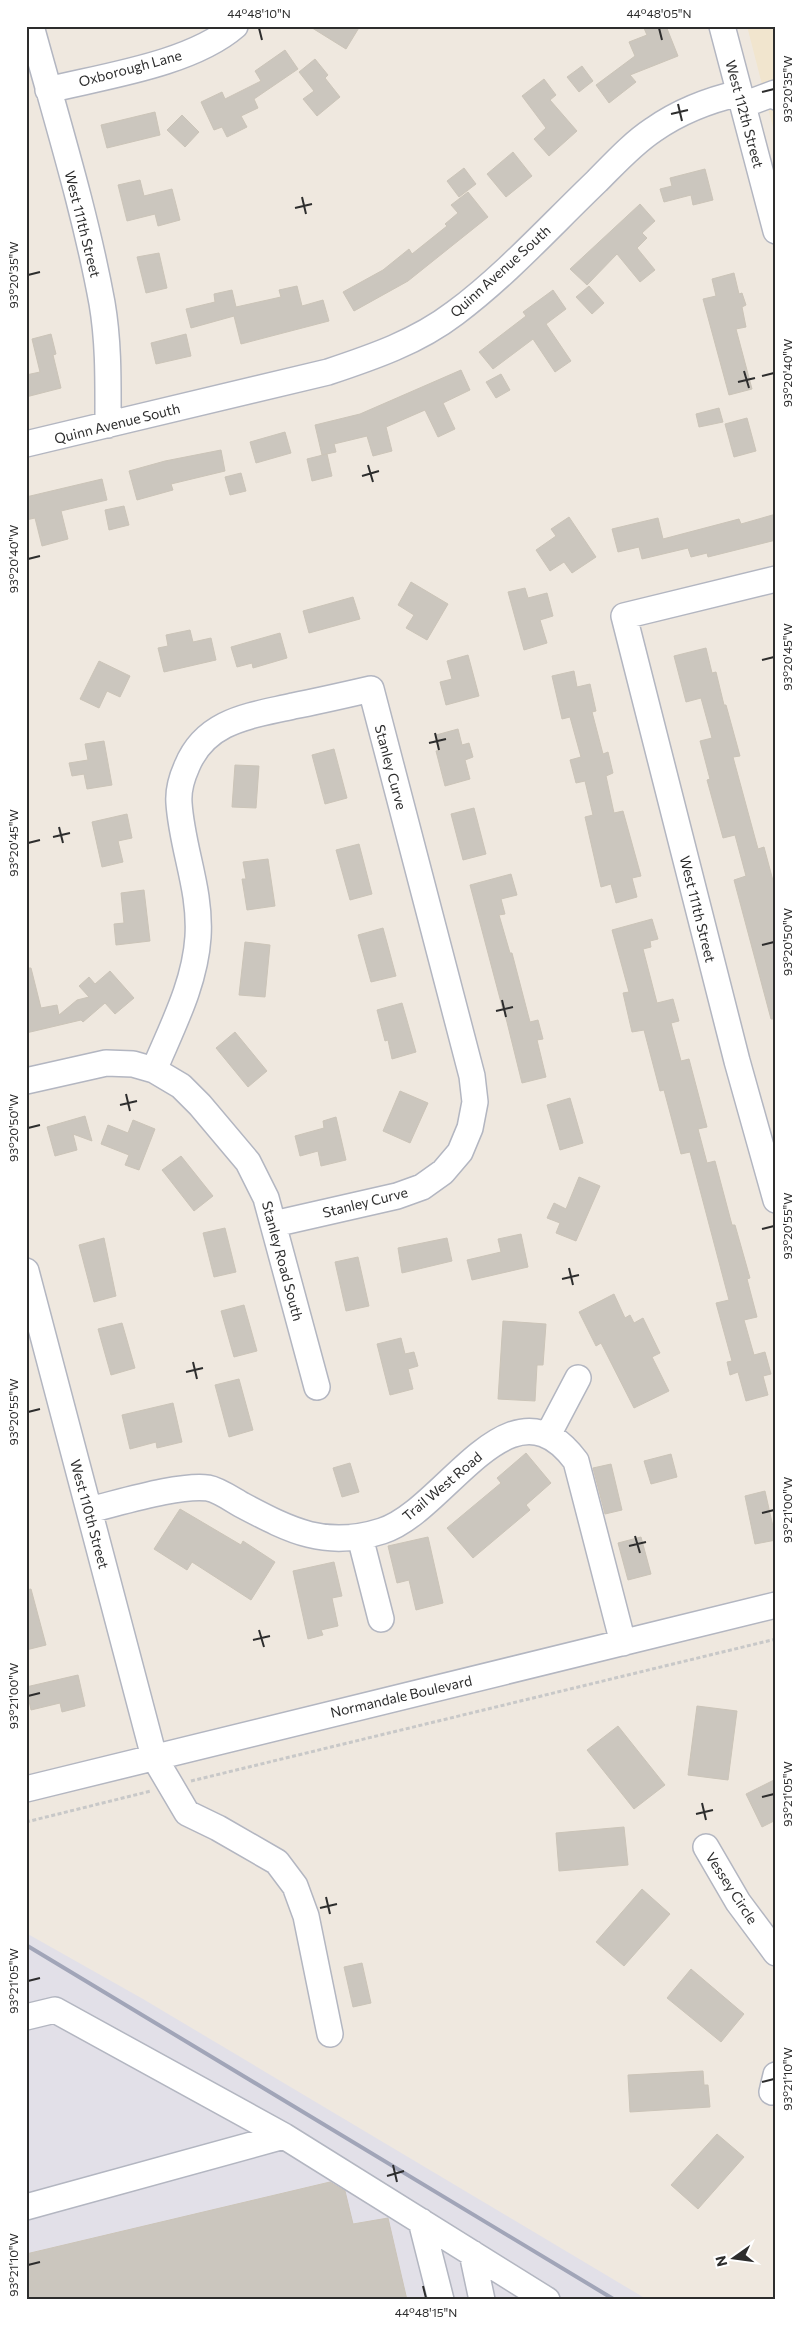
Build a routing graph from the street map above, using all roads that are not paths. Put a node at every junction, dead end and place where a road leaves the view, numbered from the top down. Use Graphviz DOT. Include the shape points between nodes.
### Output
graph roads {
  1 [pos="31,26"];
  2 [pos="235,26"];
  3 [pos="722,26"];
  4 [pos="48,90"];
  5 [pos="775,94"];
  6 [pos="741,99"];
  7 [pos="776,231"];
  8 [pos="108,425"];
  9 [pos="26,444"];
  10 [pos="776,579"];
  11 [pos="154,1070"];
  12 [pos="26,1081"];
  13 [pos="776,1200"];
  14 [pos="274,1224"];
  15 [pos="28,1287"];
  16 [pos="578,1378"];
  17 [pos="317,1387"];
  18 [pos="548,1435"];
  19 [pos="89,1510"];
  20 [pos="360,1537"];
  21 [pos="776,1605"];
  22 [pos="381,1619"];
  23 [pos="623,1643"];
  24 [pos="154,1757"];
  25 [pos="26,1789"];
  26 [pos="706,1847"];
  27 [pos="776,1953"];
  28 [pos="26,2017"];
  29 [pos="330,2034"];
  30 [pos="284,2136"];
  31 [pos="26,2207"];
  32 [pos="421,2221"];
  33 [pos="472,2253"];
  34 [pos="440,2300"];
  35 [pos="482,2300"];
  36 [pos="547,2300"];
  1 -- 4 [label="street, West 111th Street"];
  2 -- 4 [label="street, Oxborough Lane" via="202,47 168,60"];
  3 -- 6 [label="street, West 112th Street"];
  4 -- 8 [label="street, West 111th Street" via="102,305 108,364"];
  5 -- 6 [label="street, Quinn Avenue South"];
  6 -- 7 [label="street, West 112th Street"];
  6 -- 8 [label="street, Quinn Avenue South" via="709,100 653,130 628,150 491,282 455,313 416,339 373,358 328,372"];
  8 -- 9 [label="street, Quinn Avenue South"];
  10 -- 13 [label="street, West 111th Street" via="624,616 737,1061"];
  11 -- 12 [label="street, Stanley Road South" via="133,1064 106,1063"];
  11 -- 14 [label="street, Stanley Road South" via="181,1086 248,1162 266,1198"];
  11 -- 14 [label="street, Stanley Curve" via="193,971 198,937 198,904 178,801 182,778 191,758 204,738 223,726 244,718 371,689 472,1076 475,1102 470,1128 460,1152 443,1172 422,1187 397,1196"];
  14 -- 17 [label="street, Stanley Road South"];
  15 -- 19 [label="street, West 110th Street"];
  16 -- 18 [label="street"];
  18 -- 20 [label="street, Trail West Road" via="530,1430 493,1442 412,1516 384,1531"];
  18 -- 23 [label="street, Trail West Road" via="564,1445 576,1461"];
  19 -- 20 [label="street, Trail West Road" via="157,1494 210,1488 294,1531 324,1538"];
  19 -- 24 [label="street, West 110th Street"];
  20 -- 22 [label="street"];
  21 -- 23 [label="street, Normandale Boulevard"];
  23 -- 24 [label="street, Normandale Boulevard"];
  24 -- 25 [label="street, Normandale Boulevard"];
  24 -- 29 [label="street, West 110th Street" via="187,1813 277,1862 295,1886 306,1916"];
  26 -- 27 [label="street, Vessey Circle" via="738,1902"];
  28 -- 30 [label="street" via="54,2010"];
  30 -- 31 [label="street"];
  30 -- 32 [label="street"];
  32 -- 33 [label="street"];
  32 -- 34 [label="street"];
  33 -- 35 [label="street"];
  33 -- 36 [label="street"];
}
